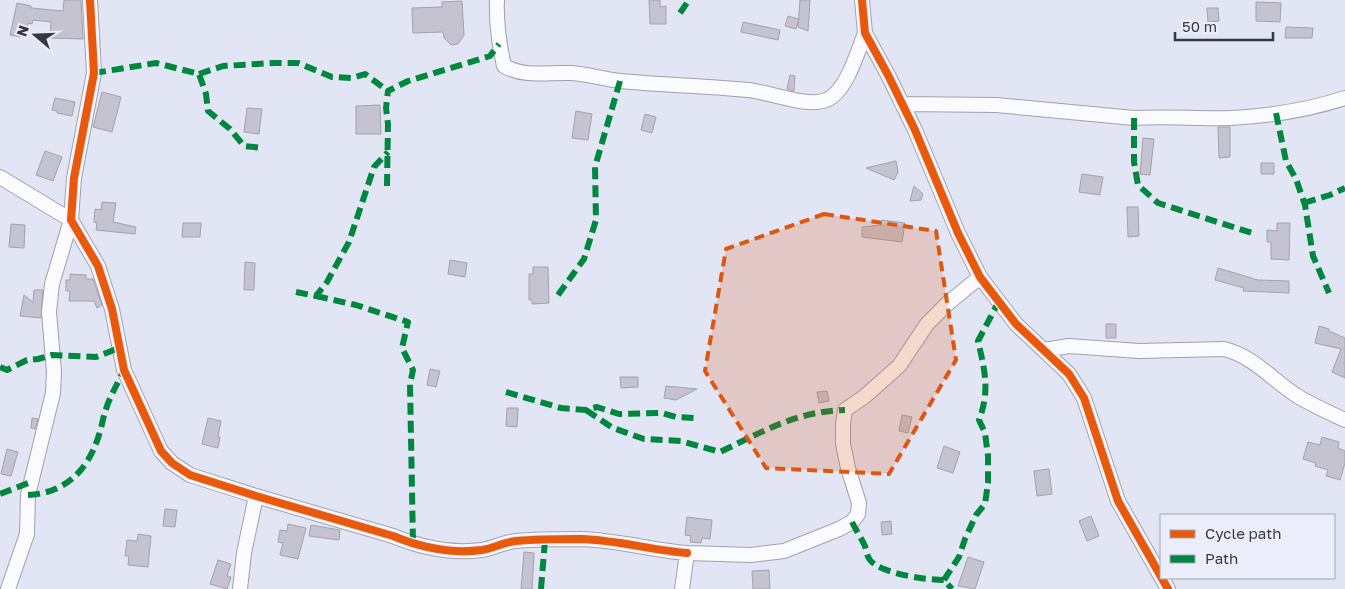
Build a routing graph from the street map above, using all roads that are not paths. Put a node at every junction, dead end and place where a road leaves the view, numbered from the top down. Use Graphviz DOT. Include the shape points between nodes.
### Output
graph roads {
  1 [pos="90,0"];
  2 [pos="497,0"];
  3 [pos="862,0"];
  4 [pos="865,33"];
  5 [pos="1345,98"];
  6 [pos="902,104"];
  7 [pos="0,177"];
  8 [pos="71,220"];
  9 [pos="980,277"];
  10 [pos="1044,350"];
  11 [pos="1345,420"];
  12 [pos="256,496"];
  13 [pos="687,553"];
  14 [pos="1160,575"];
  15 [pos="8,589"];
  16 [pos="240,589"];
  17 [pos="682,589"];
  1 -- 8 [label="street" via="94,73 74,178"];
  2 -- 4 [label="street" via="499,44 504,66 513,71 527,74 571,73 620,81 730,88 818,103 829,99 838,90 853,66"];
  3 -- 4 [label="street"];
  4 -- 6 [label="street"];
  5 -- 6 [label="street" via="1306,110 1229,118 1134,118 996,105"];
  6 -- 9 [label="street"];
  7 -- 8 [label="street"];
  8 -- 12 [label="street" via="98,266 112,309 124,370 161,451 190,475"];
  8 -- 15 [label="street" via="52,284 49,312 53,393 28,495 27,534"];
  9 -- 10 [label="street" via="1016,324"];
  9 -- 13 [label="street" via="927,324 900,366 845,410 844,444 859,503 858,514 852,522 784,551 751,555"];
  10 -- 11 [label="street" via="1069,346 1140,351 1224,349 1252,361 1298,397"];
  10 -- 14 [label="street" via="1069,374 1084,398 1118,501"];
  12 -- 13 [label="street" via="438,550 484,549 513,541 582,539"];
  12 -- 16 [label="street" via="249,521"];
  13 -- 17 [label="street"];
}
